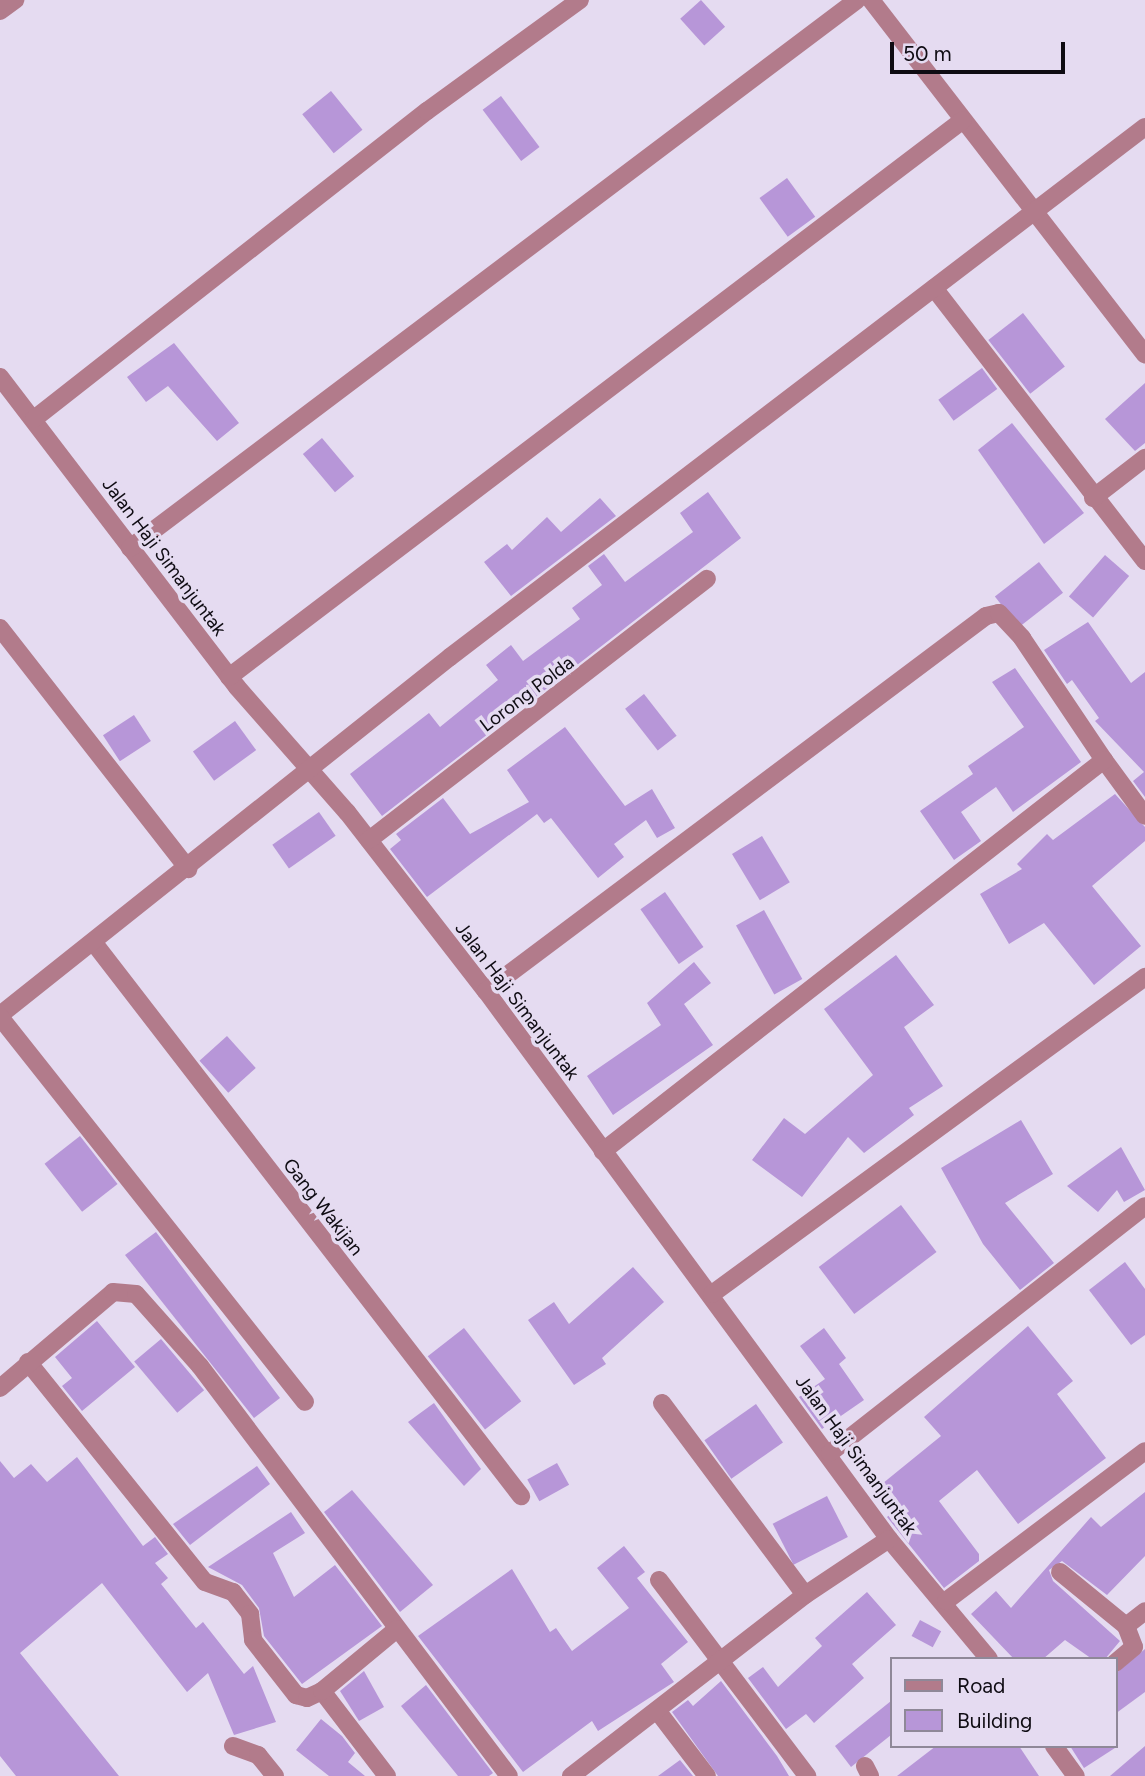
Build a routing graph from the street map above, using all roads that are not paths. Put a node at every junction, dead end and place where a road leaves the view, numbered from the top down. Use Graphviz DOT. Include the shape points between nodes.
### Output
graph roads {
  1 [pos="15,0"];
  2 [pos="580,0"];
  3 [pos="857,0"];
  4 [pos="871,0"];
  5 [pos="0,11"];
  6 [pos="962,120"];
  7 [pos="1145,127"];
  8 [pos="1033,211"];
  9 [pos="934,288"];
  10 [pos="1145,355"];
  11 [pos="0,377"];
  12 [pos="34,419"];
  13 [pos="1145,458"];
  14 [pos="1093,498"];
  15 [pos="130,548"];
  16 [pos="1145,561"];
  17 [pos="708,579"];
  18 [pos="0,628"];
  19 [pos="229,677"];
  20 [pos="1104,760"];
  21 [pos="313,771"];
  22 [pos="1145,816"];
  23 [pos="369,840"];
  24 [pos="188,869"];
  25 [pos="94,943"];
  26 [pos="1145,977"];
  27 [pos="486,991"];
  28 [pos="0,1016"];
  29 [pos="603,1151"];
  30 [pos="1145,1206"];
  31 [pos="712,1294"];
  32 [pos="28,1362"];
  33 [pos="0,1388"];
  34 [pos="304,1402"];
  35 [pos="662,1403"];
  36 [pos="1145,1451"];
  37 [pos="830,1454"];
  38 [pos="521,1496"];
  39 [pos="889,1539"];
  40 [pos="1060,1572"];
  41 [pos="659,1580"];
  42 [pos="805,1595"];
  43 [pos="946,1601"];
  44 [pos="1145,1611"];
  45 [pos="1126,1626"];
  46 [pos="397,1629"];
  47 [pos="988,1657"];
  48 [pos="1117,1661"];
  49 [pos="721,1662"];
  50 [pos="321,1691"];
  51 [pos="659,1713"];
  52 [pos="233,1746"];
  53 [pos="1055,1748"];
  54 [pos="275,1776"];
  55 [pos="387,1776"];
  56 [pos="509,1776"];
  57 [pos="571,1776"];
  58 [pos="707,1776"];
  59 [pos="807,1776"];
  60 [pos="1076,1776"];
  1 -- 5 [label="street"];
  2 -- 12 [label="street" via="427,111"];
  3 -- 15 [label="street"];
  4 -- 6 [label="street"];
  6 -- 8 [label="street"];
  6 -- 19 [label="street"];
  7 -- 8 [label="street"];
  8 -- 9 [label="street"];
  8 -- 10 [label="street"];
  9 -- 14 [label="street"];
  9 -- 21 [label="street" via="450,657"];
  11 -- 12 [label="street, Jalan Haji Simanjuntak"];
  12 -- 15 [label="street, Jalan Haji Simanjuntak"];
  13 -- 14 [label="street"];
  14 -- 16 [label="street"];
  15 -- 19 [label="street, Jalan Haji Simanjuntak"];
  17 -- 23 [label="street, Lorong Polda"];
  18 -- 24 [label="street"];
  19 -- 21 [label="street, Jalan Haji Simanjuntak"];
  20 -- 22 [label="street"];
  20 -- 27 [label="street" via="1022,638 999,613 986,616"];
  20 -- 29 [label="street"];
  21 -- 23 [label="street, Jalan Haji Simanjuntak"];
  21 -- 24 [label="street"];
  23 -- 27 [label="street, Jalan Haji Simanjuntak"];
  24 -- 25 [label="street"];
  25 -- 28 [label="street"];
  25 -- 38 [label="street, Gang Wakijan"];
  26 -- 31 [label="street"];
  27 -- 29 [label="street, Jalan Haji Simanjuntak"];
  28 -- 34 [label="street"];
  29 -- 31 [label="street, Jalan Haji Simanjuntak"];
  30 -- 37 [label="street"];
  31 -- 37 [label="street, Jalan Haji Simanjuntak"];
  32 -- 33 [label="street"];
  32 -- 46 [label="street" via="113,1292 135,1294 200,1366"];
  32 -- 50 [label="street" via="205,1582 233,1592 250,1614 253,1640 296,1695 307,1698"];
  35 -- 42 [label="street"];
  36 -- 43 [label="street"];
  37 -- 39 [label="street, Jalan Haji Simanjuntak"];
  39 -- 42 [label="street"];
  39 -- 43 [label="street, Jalan Haji Simanjuntak"];
  40 -- 45 [label="street"];
  41 -- 49 [label="street"];
  42 -- 49 [label="street"];
  43 -- 47 [label="street, Jalan Haji Simanjuntak"];
  44 -- 45 [label="street"];
  45 -- 48 [label="street" via="1134,1647"];
  46 -- 50 [label="street"];
  46 -- 56 [label="street"];
  49 -- 51 [label="street"];
  49 -- 59 [label="street"];
  50 -- 55 [label="street"];
  51 -- 57 [label="street"];
  51 -- 58 [label="street"];
  52 -- 54 [label="street" via="258,1755"];
  53 -- 60 [label="street"];
}
